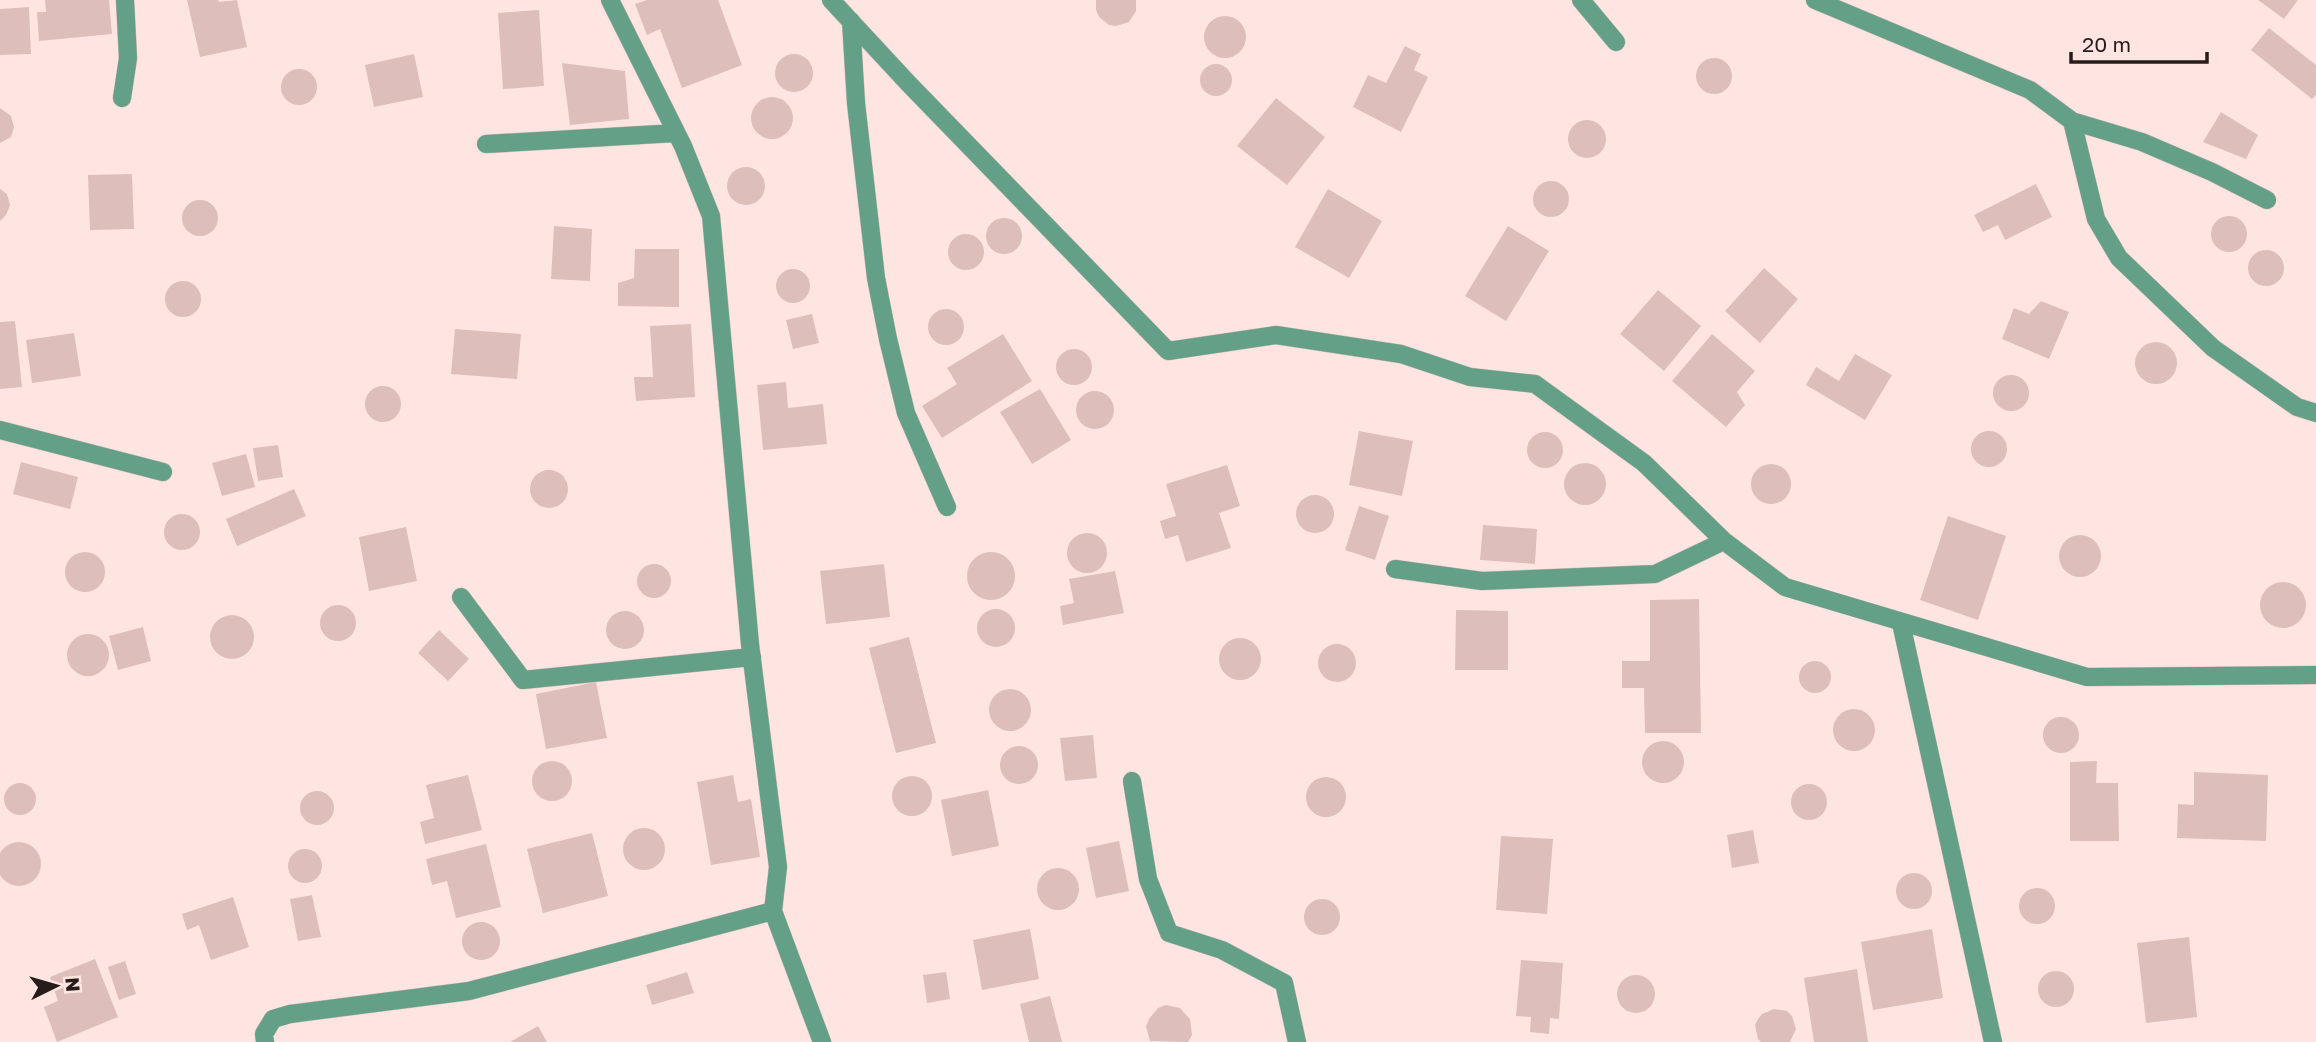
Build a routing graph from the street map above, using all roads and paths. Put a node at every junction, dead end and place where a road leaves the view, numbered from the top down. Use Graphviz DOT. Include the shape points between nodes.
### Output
graph roads {
  1 [pos="125,0"];
  2 [pos="610,0"];
  3 [pos="831,0"];
  4 [pos="1581,0"];
  5 [pos="1815,0"];
  6 [pos="850,21"];
  7 [pos="1616,42"];
  8 [pos="122,98"];
  9 [pos="2072,121"];
  10 [pos="676,133"];
  11 [pos="486,144"];
  12 [pos="2267,200"];
  13 [pos="2316,413"];
  14 [pos="0,430"];
  15 [pos="163,472"];
  16 [pos="947,507"];
  17 [pos="1724,541"];
  18 [pos="1395,569"];
  19 [pos="460,597"];
  20 [pos="1901,623"];
  21 [pos="752,657"];
  22 [pos="2316,675"];
  23 [pos="1132,781"];
  24 [pos="773,911"];
  25 [pos="265,1042"];
  26 [pos="822,1042"];
  27 [pos="1297,1042"];
  28 [pos="1993,1042"];
  1 -- 8 [label="street" via="128,58"];
  2 -- 10 [label="street"];
  3 -- 6 [label="street"];
  4 -- 7 [label="street"];
  5 -- 9 [label="street" via="2030,90"];
  6 -- 16 [label="street" via="876,278 887,339 906,413"];
  6 -- 17 [label="street" via="1168,351 1276,335 1401,354 1470,377 1535,384 1644,463"];
  9 -- 12 [label="street" via="2142,142"];
  9 -- 13 [label="street" via="2096,219 2119,258 2213,348 2297,407"];
  10 -- 11 [label="street"];
  10 -- 21 [label="street" via="711,216"];
  14 -- 15 [label="street"];
  17 -- 18 [label="street" via="1655,574 1482,581"];
  17 -- 20 [label="street" via="1786,587"];
  19 -- 21 [label="street" via="523,680"];
  20 -- 22 [label="street" via="2087,677"];
  20 -- 28 [label="street"];
  21 -- 24 [label="street" via="778,867"];
  23 -- 27 [label="street" via="1148,879 1169,933 1222,950 1284,983"];
  24 -- 25 [label="street" via="469,991 290,1014 273,1019 264,1034"];
  24 -- 26 [label="street"];
}
